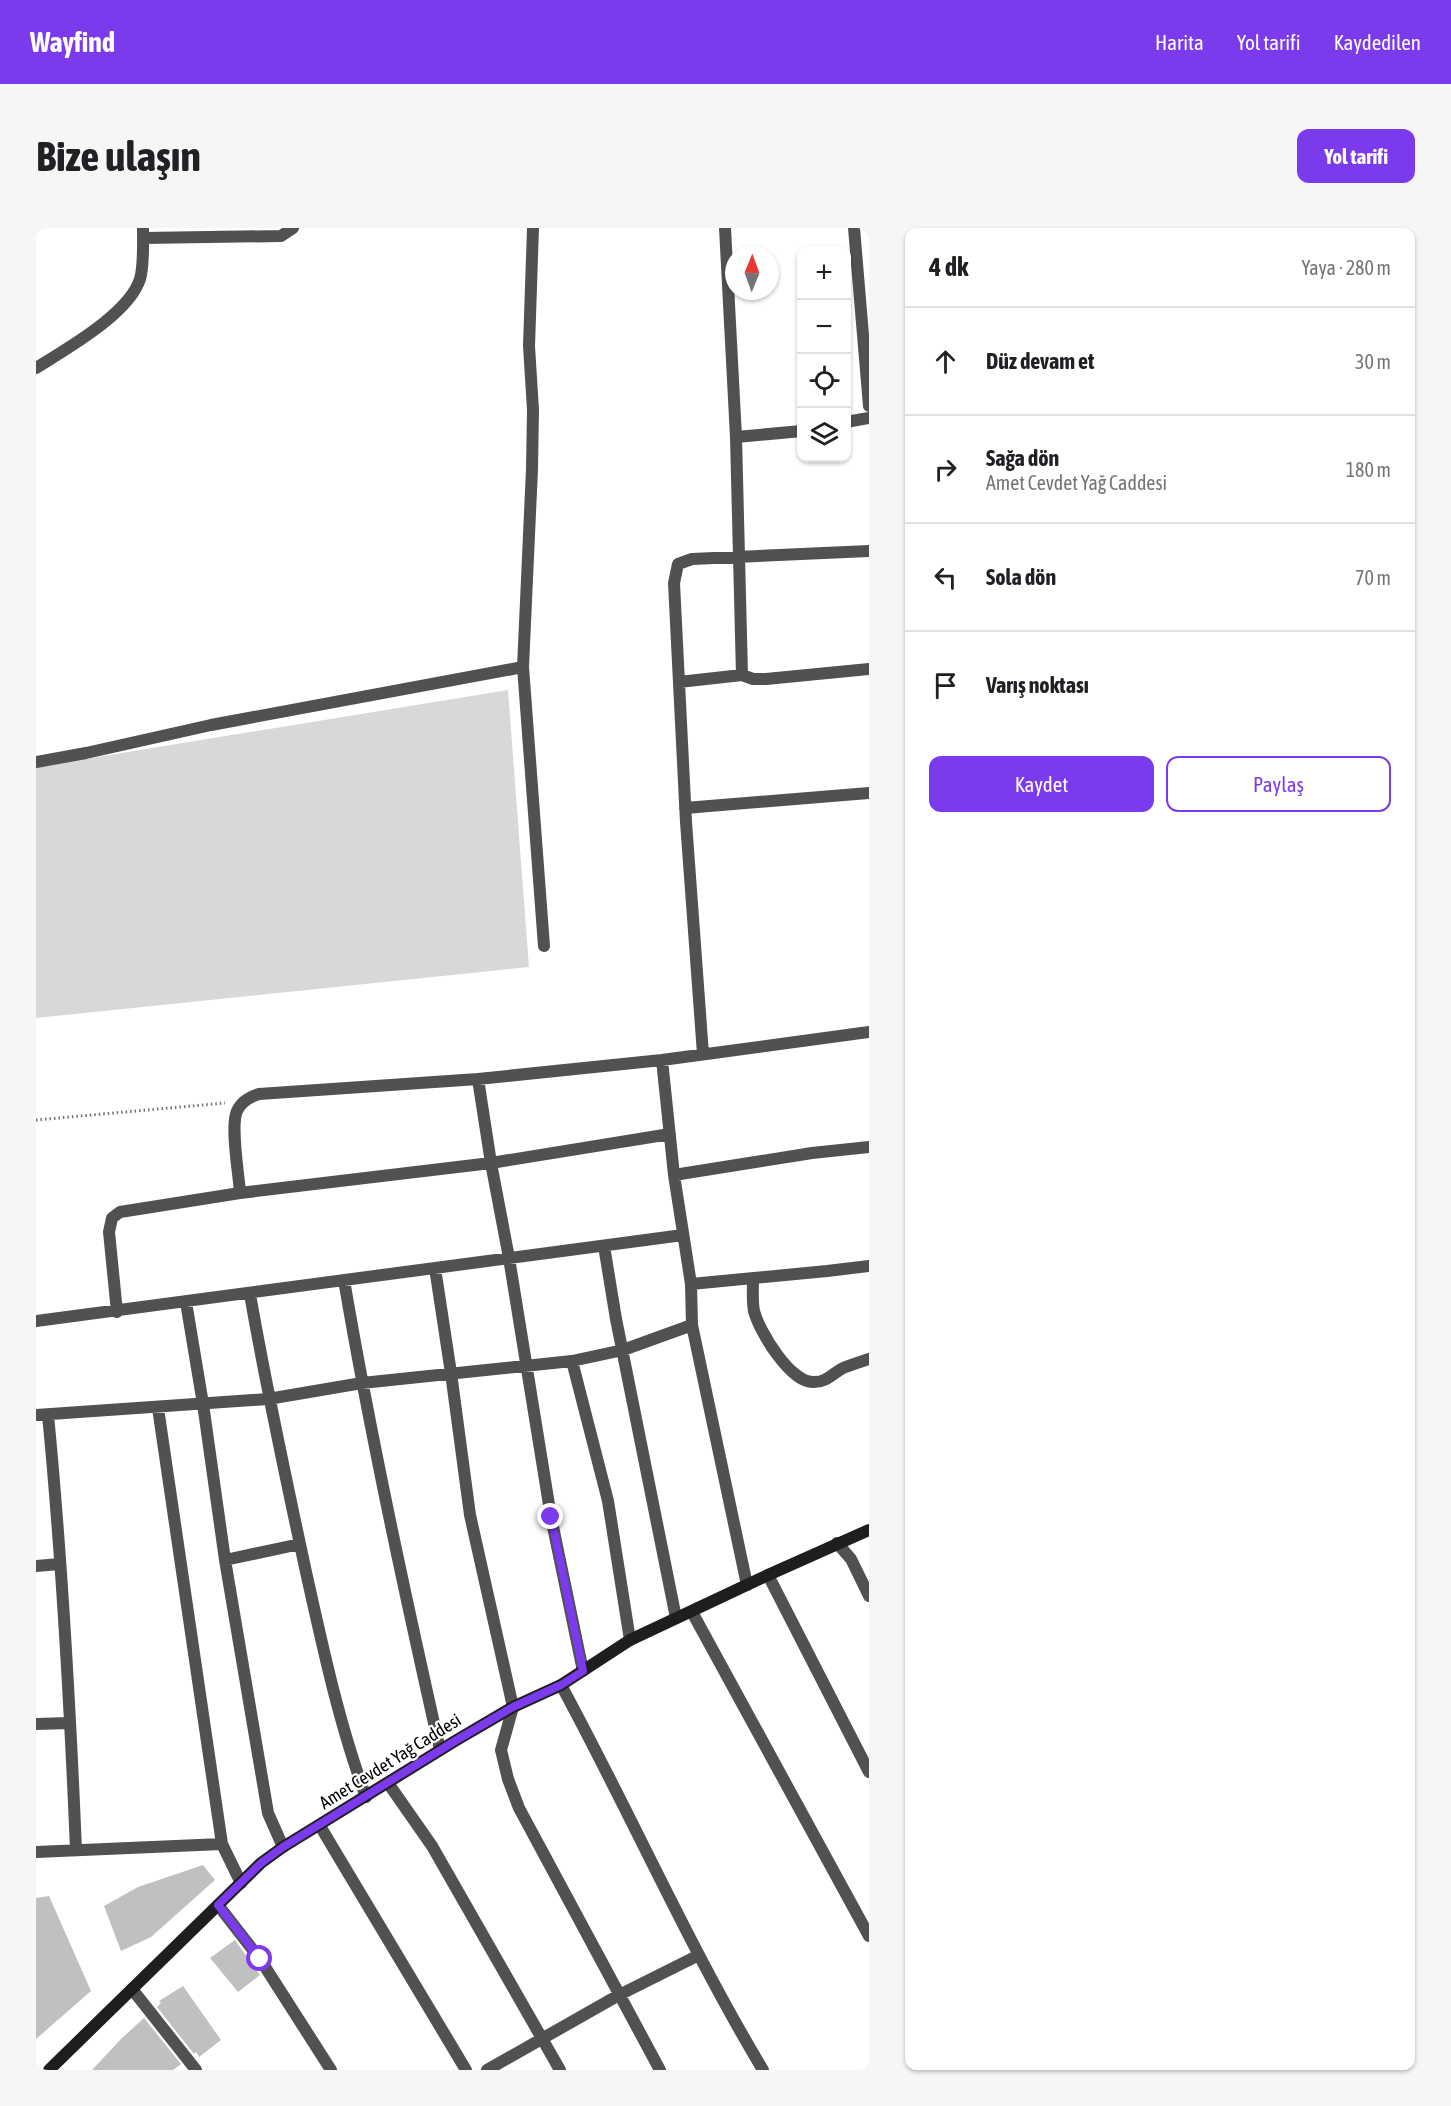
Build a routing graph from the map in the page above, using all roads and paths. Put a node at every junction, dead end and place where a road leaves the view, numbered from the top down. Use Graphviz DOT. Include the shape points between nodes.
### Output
graph roads {
  1 [pos="293,228"];
  2 [pos="533,228"];
  3 [pos="725,228"];
  4 [pos="854,228"];
  5 [pos="227,232"];
  6 [pos="143,233"];
  7 [pos="36,368"];
  8 [pos="869,406"];
  9 [pos="869,418"];
  10 [pos="851,421"];
  11 [pos="797,431"];
  12 [pos="736,437"];
  13 [pos="869,550"];
  14 [pos="739,556"];
  15 [pos="523,667"];
  16 [pos="869,669"];
  17 [pos="742,675"];
  18 [pos="679,682"];
  19 [pos="36,762"];
  20 [pos="869,793"];
  21 [pos="685,808"];
  22 [pos="544,946"];
  23 [pos="869,1032"];
  24 [pos="703,1054"];
  25 [pos="662,1060"];
  26 [pos="478,1079"];
  27 [pos="242,1104"];
  28 [pos="36,1120"];
  29 [pos="670,1134"];
  30 [pos="869,1147"];
  31 [pos="491,1163"];
  32 [pos="674,1175"];
  33 [pos="240,1193"];
  34 [pos="683,1235"];
  35 [pos="604,1246"];
  36 [pos="509,1258"];
  37 [pos="869,1266"];
  38 [pos="435,1268"];
  39 [pos="753,1278"];
  40 [pos="344,1280"];
  41 [pos="691,1284"];
  42 [pos="250,1293"];
  43 [pos="186,1302"];
  44 [pos="117,1312"];
  45 [pos="36,1321"];
  46 [pos="693,1325"];
  47 [pos="623,1350"];
  48 [pos="869,1359"];
  49 [pos="572,1361"];
  50 [pos="527,1365"];
  51 [pos="452,1373"];
  52 [pos="362,1383"];
  53 [pos="268,1399"];
  54 [pos="203,1404"];
  55 [pos="158,1408"];
  56 [pos="42,1415"];
  57 [pos="869,1530"];
  58 [pos="837,1543"];
  59 [pos="300,1544"];
  60 [pos="225,1560"];
  61 [pos="60,1564"];
  62 [pos="36,1566"];
  63 [pos="768,1575"];
  64 [pos="747,1585"];
  65 [pos="869,1596"];
  66 [pos="692,1612"];
  67 [pos="676,1618"];
  68 [pos="630,1640"];
  69 [pos="583,1671"];
  70 [pos="561,1685"];
  71 [pos="513,1707"];
  72 [pos="70,1723"];
  73 [pos="36,1724"];
  74 [pos="440,1750"];
  75 [pos="869,1772"];
  76 [pos="388,1783"];
  77 [pos="366,1797"];
  78 [pos="320,1826"];
  79 [pos="222,1844"];
  80 [pos="283,1847"];
  81 [pos="76,1850"];
  82 [pos="36,1852"];
  83 [pos="241,1882"];
  84 [pos="218,1905"];
  85 [pos="869,1936"];
  86 [pos="699,1954"];
  87 [pos="132,1989"];
  88 [pos="619,1995"];
  89 [pos="541,2039"];
  90 [pos="49,2070"];
  91 [pos="195,2070"];
  92 [pos="331,2070"];
  93 [pos="466,2070"];
  94 [pos="487,2070"];
  95 [pos="560,2070"];
  96 [pos="660,2070"];
  97 [pos="762,2070"];
  1 -- 5 [label="street" via="281,236"];
  2 -- 15 [label="street" via="529,346 532,469"];
  3 -- 12 [label="street"];
  4 -- 8 [label="street"];
  5 -- 6 [label="street"];
  6 -- 7 [label="street" via="140,279 132,294 114,315"];
  9 -- 10 [label="street"];
  11 -- 12 [label="street"];
  12 -- 14 [label="street"];
  13 -- 14 [label="street"];
  14 -- 17 [label="street"];
  14 -- 18 [label="street" via="692,559 678,564 674,583"];
  15 -- 19 [label="street" via="222,722"];
  15 -- 22 [label="street"];
  16 -- 17 [label="street" via="766,679"];
  17 -- 18 [label="street"];
  18 -- 21 [label="street"];
  20 -- 21 [label="street"];
  21 -- 24 [label="street"];
  23 -- 24 [label="street"];
  24 -- 25 [label="street"];
  25 -- 26 [label="street"];
  25 -- 29 [label="street"];
  26 -- 27 [label="street" via="259,1094"];
  26 -- 31 [label="street"];
  27 -- 28 [label="path"];
  27 -- 33 [label="street" via="235,1124"];
  29 -- 31 [label="street"];
  29 -- 32 [label="street"];
  30 -- 32 [label="street"];
  31 -- 33 [label="street"];
  31 -- 36 [label="street"];
  32 -- 34 [label="street"];
  33 -- 44 [label="street" via="120,1212 112,1218 109,1232"];
  34 -- 35 [label="street"];
  34 -- 41 [label="street"];
  35 -- 36 [label="street"];
  35 -- 47 [label="street"];
  36 -- 38 [label="street"];
  36 -- 50 [label="street"];
  37 -- 39 [label="street"];
  38 -- 40 [label="street"];
  38 -- 51 [label="street"];
  39 -- 41 [label="street"];
  39 -- 48 [label="street" via="754,1312 766,1338 800,1379 811,1383 824,1381"];
  40 -- 42 [label="street"];
  40 -- 52 [label="street"];
  41 -- 46 [label="street"];
  42 -- 43 [label="street"];
  42 -- 53 [label="street"];
  43 -- 44 [label="street"];
  43 -- 54 [label="street"];
  44 -- 45 [label="street"];
  46 -- 47 [label="street"];
  46 -- 64 [label="street"];
  47 -- 49 [label="street"];
  47 -- 67 [label="street"];
  49 -- 50 [label="street"];
  49 -- 68 [label="street" via="608,1501"];
  50 -- 51 [label="street"];
  50 -- 69 [label="street" via="551,1517"];
  51 -- 52 [label="street"];
  51 -- 71 [label="street" via="470,1515"];
  52 -- 53 [label="street"];
  52 -- 74 [label="street"];
  53 -- 54 [label="street"];
  53 -- 59 [label="street"];
  54 -- 55 [label="street"];
  54 -- 60 [label="street"];
  55 -- 56 [label="street"];
  55 -- 79 [label="street"];
  56 -- 61 [label="street"];
  57 -- 58 [label="street, Amet Cevdet Yağ Caddesi"];
  58 -- 63 [label="street, Amet Cevdet Yağ Caddesi"];
  58 -- 65 [label="street" via="851,1558"];
  59 -- 60 [label="street"];
  59 -- 77 [label="street" via="333,1691"];
  60 -- 80 [label="street" via="268,1814"];
  61 -- 62 [label="street"];
  61 -- 72 [label="street"];
  63 -- 64 [label="street, Amet Cevdet Yağ Caddesi"];
  63 -- 75 [label="street"];
  64 -- 66 [label="street, Amet Cevdet Yağ Caddesi"];
  66 -- 67 [label="street, Amet Cevdet Yağ Caddesi"];
  66 -- 85 [label="street"];
  67 -- 68 [label="street, Amet Cevdet Yağ Caddesi"];
  68 -- 69 [label="street, Amet Cevdet Yağ Caddesi"];
  69 -- 70 [label="street, Amet Cevdet Yağ Caddesi"];
  70 -- 71 [label="street, Amet Cevdet Yağ Caddesi"];
  70 -- 86 [label="street"];
  71 -- 74 [label="street, Amet Cevdet Yağ Caddesi"];
  71 -- 88 [label="street" via="501,1750 508,1779 519,1808"];
  72 -- 73 [label="street"];
  72 -- 81 [label="street"];
  74 -- 76 [label="street, Amet Cevdet Yağ Caddesi"];
  76 -- 77 [label="street, Amet Cevdet Yağ Caddesi"];
  76 -- 89 [label="street" via="432,1846"];
  77 -- 78 [label="street, Amet Cevdet Yağ Caddesi"];
  78 -- 80 [label="street, Amet Cevdet Yağ Caddesi"];
  78 -- 93 [label="street"];
  79 -- 81 [label="street"];
  79 -- 83 [label="street"];
  80 -- 83 [label="street, Amet Cevdet Yağ Caddesi"];
  81 -- 82 [label="street"];
  83 -- 84 [label="street, Amet Cevdet Yağ Caddesi"];
  84 -- 87 [label="street, Amet Cevdet Yağ Caddesi"];
  84 -- 92 [label="street" via="260,1959"];
  86 -- 88 [label="street"];
  86 -- 97 [label="street"];
  87 -- 90 [label="street, Amet Cevdet Yağ Caddesi"];
  87 -- 91 [label="street"];
  88 -- 89 [label="street"];
  88 -- 96 [label="street"];
  89 -- 94 [label="street"];
  89 -- 95 [label="street"];
}
